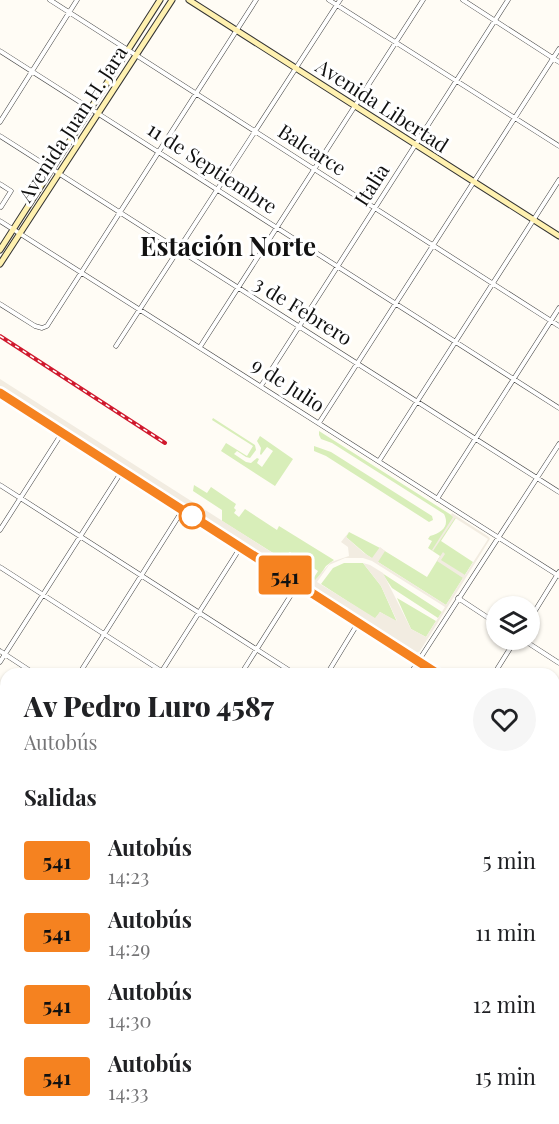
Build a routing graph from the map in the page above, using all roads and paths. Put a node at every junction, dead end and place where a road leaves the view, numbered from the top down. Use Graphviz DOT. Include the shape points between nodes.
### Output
graph roads {
  1 [pos="50,0"];
  2 [pos="77,0"];
  3 [pos="160,0"];
  4 [pos="172,0"];
  5 [pos="189,0"];
  6 [pos="256,0"];
  7 [pos="329,0"];
  8 [pos="423,0"];
  9 [pos="463,0"];
  10 [pos="508,0"];
  11 [pos="338,2"];
  12 [pos="69,13"];
  13 [pos="495,20"];
  14 [pos="237,30"];
  15 [pos="396,42"];
  16 [pos="559,49"];
  17 [pos="128,50"];
  18 [pos="0,51"];
  19 [pos="136,56"];
  20 [pos="553,58"];
  21 [pos="559,62"];
  22 [pos="296,68"];
  23 [pos="32,71"];
  24 [pos="456,81"];
  25 [pos="196,94"];
  26 [pos="355,106"];
  27 [pos="90,108"];
  28 [pos="98,113"];
  29 [pos="515,118"];
  30 [pos="0,122"];
  31 [pos="255,132"];
  32 [pos="0,136"];
  33 [pos="416,145"];
  34 [pos="559,146"];
  35 [pos="159,152"];
  36 [pos="51,169"];
  37 [pos="314,169"];
  38 [pos="59,174"];
  39 [pos="559,180"];
  40 [pos="474,182"];
  41 [pos="0,184"];
  42 [pos="218,189"];
  43 [pos="1,207"];
  44 [pos="375,208"];
  45 [pos="120,213"];
  46 [pos="0,220"];
  47 [pos="533,220"];
  48 [pos="276,227"];
  49 [pos="13,229"];
  50 [pos="20,233"];
  51 [pos="559,236"];
  52 [pos="433,246"];
  53 [pos="0,250"];
  54 [pos="179,250"];
  55 [pos="0,264"];
  56 [pos="338,266"];
  57 [pos="82,272"];
  58 [pos="492,284"];
  59 [pos="238,287"];
  60 [pos="0,304"];
  61 [pos="396,304"];
  62 [pos="559,308"];
  63 [pos="140,309"];
  64 [pos="551,321"];
  65 [pos="299,326"];
  66 [pos="559,326"];
  67 [pos="455,341"];
  68 [pos="116,346"];
  69 [pos="200,347"];
  70 [pos="358,363"];
  71 [pos="513,379"];
  72 [pos="261,386"];
  73 [pos="1,397"];
  74 [pos="417,401"];
  75 [pos="559,408"];
  76 [pos="319,423"];
  77 [pos="62,433"];
  78 [pos="475,438"];
  79 [pos="559,444"];
  80 [pos="379,461"];
  81 [pos="122,471"];
  82 [pos="537,478"];
  83 [pos="0,485"];
  84 [pos="559,492"];
  85 [pos="20,498"];
  86 [pos="437,499"];
  87 [pos="182,510"];
  88 [pos="0,530"];
  89 [pos="80,536"];
  90 [pos="498,537"];
  91 [pos="240,547"];
  92 [pos="0,567"];
  93 [pos="558,575"];
  94 [pos="142,576"];
  95 [pos="298,584"];
  96 [pos="43,595"];
  97 [pos="458,598"];
  98 [pos="540,603"];
  99 [pos="199,612"];
  100 [pos="486,616"];
  101 [pos="358,622"];
  102 [pos="104,634"];
  103 [pos="257,649"];
  104 [pos="509,650"];
  105 [pos="539,650"];
  106 [pos="0,651"];
  107 [pos="5,654"];
  108 [pos="418,661"];
  109 [pos="0,662"];
  110 [pos="559,663"];
  111 [pos="26,668"];
  112 [pos="83,668"];
  113 [pos="155,668"];
  114 [pos="165,668"];
  115 [pos="245,668"];
  116 [pos="286,668"];
  117 [pos="331,668"];
  118 [pos="414,668"];
  119 [pos="429,668"];
  120 [pos="498,668"];
  1 -- 12 [label="street, Balcarce"];
  2 -- 12 [label="street"];
  3 -- 17 [label="main road, Avenida Juan H. Jara"];
  4 -- 19 [label="main road, Avenida Juan H. Jara"];
  5 -- 14 [label="main road, Avenida Libertad"];
  6 -- 14 [label="street"];
  7 -- 11 [label="street"];
  8 -- 15 [label="street"];
  9 -- 13 [label="street"];
  10 -- 13 [label="street, Italia"];
  11 -- 15 [label="street"];
  11 -- 22 [label="street"];
  12 -- 17 [label="street, Balcarce"];
  12 -- 23 [label="street"];
  13 -- 20 [label="street"];
  13 -- 24 [label="street, Italia"];
  14 -- 22 [label="main road, Avenida Libertad"];
  14 -- 25 [label="street"];
  15 -- 24 [label="street"];
  15 -- 26 [label="street"];
  16 -- 20 [label="street"];
  17 -- 19 [label="street, Balcarce"];
  17 -- 27 [label="main road, Avenida Juan H. Jara"];
  18 -- 23 [label="street, 11 de Septiembre"];
  19 -- 25 [label="street, Balcarce"];
  19 -- 28 [label="main road, Avenida Juan H. Jara"];
  20 -- 21 [label="street"];
  20 -- 29 [label="street"];
  22 -- 26 [label="main road, Avenida Libertad"];
  22 -- 31 [label="street"];
  23 -- 27 [label="street, 11 de Septiembre"];
  23 -- 30 [label="street"];
  24 -- 29 [label="street"];
  24 -- 33 [label="street, Italia"];
  25 -- 31 [label="street, Balcarce"];
  25 -- 35 [label="street"];
  26 -- 33 [label="main road, Avenida Libertad"];
  26 -- 37 [label="street"];
  27 -- 28 [label="street, 11 de Septiembre"];
  27 -- 36 [label="main road, Avenida Juan H. Jara"];
  28 -- 35 [label="street, 11 de Septiembre"];
  28 -- 38 [label="main road, Avenida Juan H. Jara"];
  29 -- 34 [label="street"];
  29 -- 40 [label="street"];
  31 -- 37 [label="street, Balcarce"];
  31 -- 42 [label="street"];
  32 -- 36 [label="street, 3 de Febrero"];
  33 -- 40 [label="main road, Avenida Libertad"];
  33 -- 44 [label="street, Italia"];
  35 -- 42 [label="street, 11 de Septiembre"];
  35 -- 45 [label="street"];
  36 -- 38 [label="street, 3 de Febrero"];
  36 -- 49 [label="main road, Avenida Juan H. Jara"];
  37 -- 44 [label="street, Balcarce"];
  37 -- 48 [label="street"];
  38 -- 45 [label="street, 3 de Febrero"];
  38 -- 50 [label="main road, Avenida Juan H. Jara"];
  39 -- 47 [label="street"];
  40 -- 47 [label="main road, Avenida Libertad"];
  40 -- 52 [label="street"];
  41 -- 43 [label="street" via="11,191"];
  42 -- 48 [label="street, 11 de Septiembre"];
  42 -- 54 [label="street"];
  44 -- 52 [label="street, Balcarce"];
  44 -- 56 [label="street, Italia"];
  45 -- 54 [label="street, 3 de Febrero"];
  45 -- 57 [label="street"];
  46 -- 49 [label="street, 9 de Julio"];
  47 -- 51 [label="main road, Avenida Libertad"];
  47 -- 58 [label="street"];
  48 -- 56 [label="street, 11 de Septiembre"];
  48 -- 59 [label="street"];
  49 -- 50 [label="street, 9 de Julio"];
  49 -- 53 [label="main road, Avenida Juan H. Jara"];
  50 -- 55 [label="main road, Avenida Juan H. Jara"];
  50 -- 57 [label="street, 9 de Julio"];
  52 -- 58 [label="street, Balcarce"];
  52 -- 61 [label="street"];
  54 -- 59 [label="street, 3 de Febrero"];
  54 -- 63 [label="street"];
  56 -- 61 [label="street, 11 de Septiembre"];
  56 -- 65 [label="street, Italia"];
  57 -- 60 [label="street" via="42,328"];
  57 -- 63 [label="street, 9 de Julio"];
  58 -- 64 [label="street, Balcarce"];
  58 -- 67 [label="street"];
  59 -- 65 [label="street, 3 de Febrero"];
  59 -- 69 [label="street"];
  61 -- 67 [label="street, 11 de Septiembre"];
  61 -- 70 [label="street"];
  62 -- 64 [label="street"];
  63 -- 68 [label="street"];
  63 -- 69 [label="street, 9 de Julio"];
  64 -- 66 [label="street, Balcarce"];
  64 -- 71 [label="street"];
  65 -- 70 [label="street, 3 de Febrero"];
  65 -- 72 [label="street, Italia"];
  67 -- 71 [label="street, 11 de Septiembre"];
  67 -- 74 [label="street"];
  69 -- 72 [label="street, 9 de Julio"];
  70 -- 74 [label="street, 3 de Febrero"];
  70 -- 76 [label="street"];
  71 -- 75 [label="street, 11 de Septiembre"];
  71 -- 78 [label="street"];
  72 -- 76 [label="street, 9 de Julio"];
  73 -- 77 [label="main road"];
  74 -- 78 [label="street, 3 de Febrero"];
  74 -- 80 [label="street"];
  76 -- 80 [label="street, 9 de Julio"];
  77 -- 81 [label="main road"];
  77 -- 85 [label="street"];
  78 -- 82 [label="street, 3 de Febrero"];
  78 -- 86 [label="street"];
  79 -- 82 [label="street"];
  80 -- 86 [label="street, 9 de Julio"];
  81 -- 87 [label="main road"];
  81 -- 89 [label="street"];
  82 -- 84 [label="street, 3 de Febrero"];
  82 -- 90 [label="street"];
  83 -- 85 [label="street"];
  85 -- 88 [label="street"];
  85 -- 89 [label="street"];
  86 -- 90 [label="street, 9 de Julio"];
  87 -- 91 [label="main road"];
  87 -- 94 [label="street"];
  89 -- 94 [label="street"];
  89 -- 96 [label="street"];
  90 -- 93 [label="street, 9 de Julio"];
  90 -- 97 [label="street"];
  91 -- 95 [label="main road"];
  91 -- 99 [label="street"];
  92 -- 96 [label="street"];
  93 -- 98 [label="street"];
  94 -- 99 [label="street"];
  94 -- 102 [label="street"];
  95 -- 101 [label="main road"];
  95 -- 103 [label="street"];
  96 -- 102 [label="street"];
  96 -- 107 [label="street"];
  97 -- 100 [label="street"];
  97 -- 108 [label="street"];
  99 -- 103 [label="street"];
  99 -- 114 [label="street"];
  101 -- 108 [label="main road"];
  101 -- 117 [label="street"];
  102 -- 112 [label="street"];
  102 -- 113 [label="street"];
  103 -- 115 [label="street"];
  103 -- 116 [label="street"];
  104 -- 120 [label="street"];
  105 -- 110 [label="street"];
  106 -- 107 [label="street"];
  107 -- 109 [label="street"];
  107 -- 111 [label="street"];
  108 -- 118 [label="street"];
  108 -- 119 [label="main road"];
}
